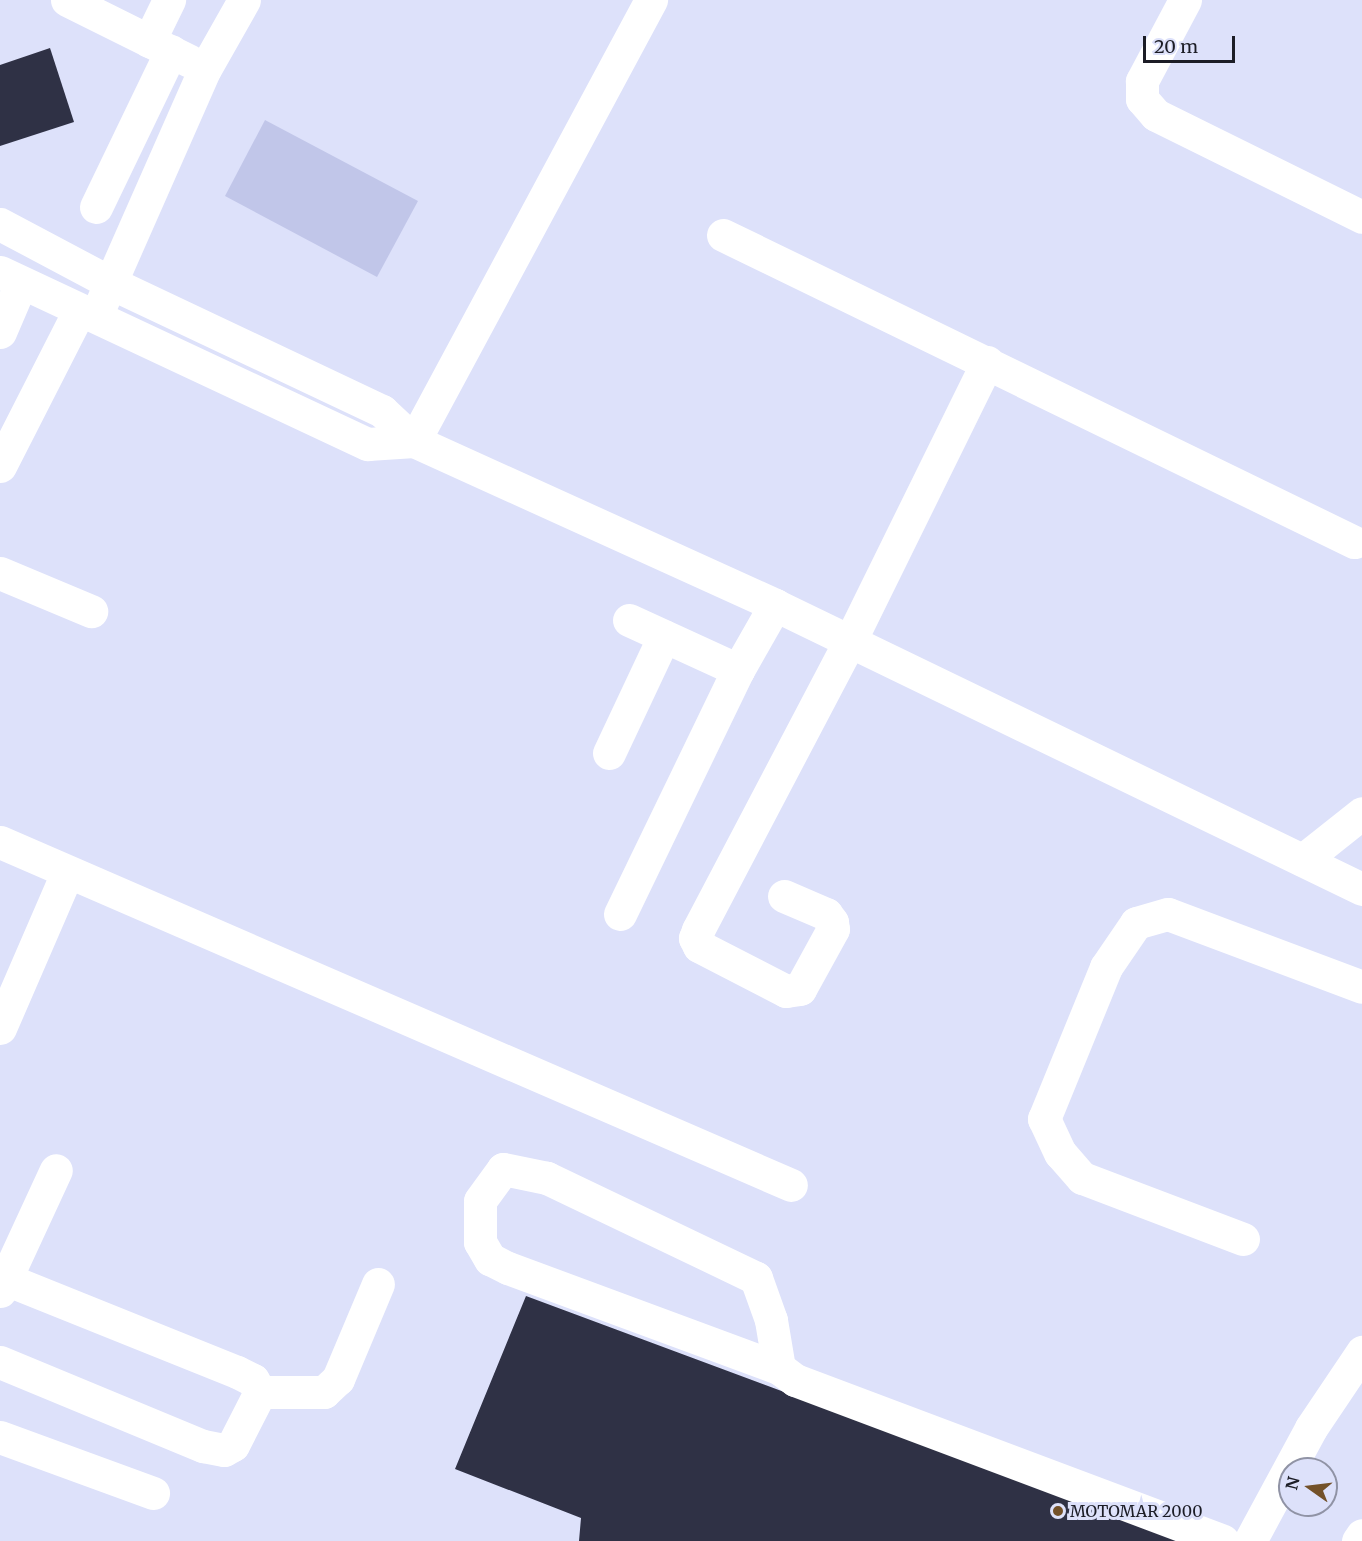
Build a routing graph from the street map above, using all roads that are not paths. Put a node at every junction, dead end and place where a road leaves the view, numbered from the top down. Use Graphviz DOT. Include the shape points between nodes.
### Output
graph roads {
  1 [pos="67,0"];
  2 [pos="169,0"];
  3 [pos="244,0"];
  4 [pos="651,0"];
  5 [pos="1185,0"];
  6 [pos="160,46"];
  7 [pos="205,69"];
  8 [pos="96,207"];
  9 [pos="1362,217"];
  10 [pos="0,224"];
  11 [pos="723,235"];
  12 [pos="11,277"];
  13 [pos="111,283"];
  14 [pos="86,315"];
  15 [pos="0,332"];
  16 [pos="987,362"];
  17 [pos="414,441"];
  18 [pos="0,466"];
  19 [pos="1354,542"];
  20 [pos="0,573"];
  21 [pos="776,605"];
  22 [pos="91,610"];
  23 [pos="629,620"];
  24 [pos="664,636"];
  25 [pos="850,641"];
  26 [pos="738,670"];
  27 [pos="609,753"];
  28 [pos="1362,813"];
  29 [pos="0,842"];
  30 [pos="1303,860"];
  31 [pos="67,873"];
  32 [pos="1362,889"];
  33 [pos="784,896"];
  34 [pos="620,914"];
  35 [pos="1362,987"];
  36 [pos="0,1028"];
  37 [pos="56,1170"];
  38 [pos="791,1185"];
  39 [pos="1243,1239"];
  40 [pos="378,1284"];
  41 [pos="3,1285"];
  42 [pos="1362,1352"];
  43 [pos="0,1362"];
  44 [pos="779,1368"];
  45 [pos="260,1392"];
  46 [pos="0,1437"];
  47 [pos="153,1493"];
  48 [pos="1362,1528"];
  49 [pos="1362,1535"];
  50 [pos="1223,1541"];
  51 [pos="1250,1541"];
  52 [pos="1356,1541"];
  1 -- 6 [label="street"];
  2 -- 6 [label="street"];
  3 -- 7 [label="street"];
  4 -- 17 [label="street"];
  5 -- 9 [label="street" via="1142,81 1142,99 1156,115"];
  6 -- 7 [label="street"];
  6 -- 8 [label="street"];
  7 -- 13 [label="street"];
  10 -- 13 [label="street"];
  11 -- 16 [label="street"];
  12 -- 14 [label="street"];
  12 -- 15 [label="street"];
  13 -- 14 [label="street"];
  13 -- 17 [label="street" via="382,411"];
  14 -- 17 [label="street" via="368,444"];
  14 -- 18 [label="street"];
  16 -- 19 [label="street"];
  16 -- 25 [label="street"];
  17 -- 21 [label="street"];
  20 -- 22 [label="street"];
  21 -- 25 [label="street"];
  21 -- 26 [label="street"];
  23 -- 24 [label="street"];
  24 -- 26 [label="street"];
  24 -- 27 [label="street"];
  25 -- 30 [label="street"];
  25 -- 33 [label="street" via="698,930 695,938 699,946 786,991 800,989 833,929 832,922 826,914"];
  26 -- 34 [label="street"];
  28 -- 30 [label="street"];
  29 -- 31 [label="street"];
  30 -- 32 [label="street"];
  31 -- 36 [label="street"];
  31 -- 38 [label="street"];
  35 -- 39 [label="street" via="1168,914 1136,923 1106,967 1044,1119 1060,1153 1082,1178"];
  37 -- 41 [label="street"];
  40 -- 45 [label="street" via="338,1379 324,1392"];
  41 -- 45 [label="street" via="237,1372 254,1380"];
  42 -- 51 [label="street" via="1311,1428"];
  43 -- 45 [label="street" via="203,1446 224,1450 233,1445"];
  44 -- 44 [label="street" via="771,1320 756,1278 547,1178 503,1169 480,1201 480,1242 490,1258"];
  44 -- 50 [label="street" via="795,1380"];
  46 -- 47 [label="street"];
  48 -- 52 [label="street"];
  49 -- 52 [label="street"];
}
